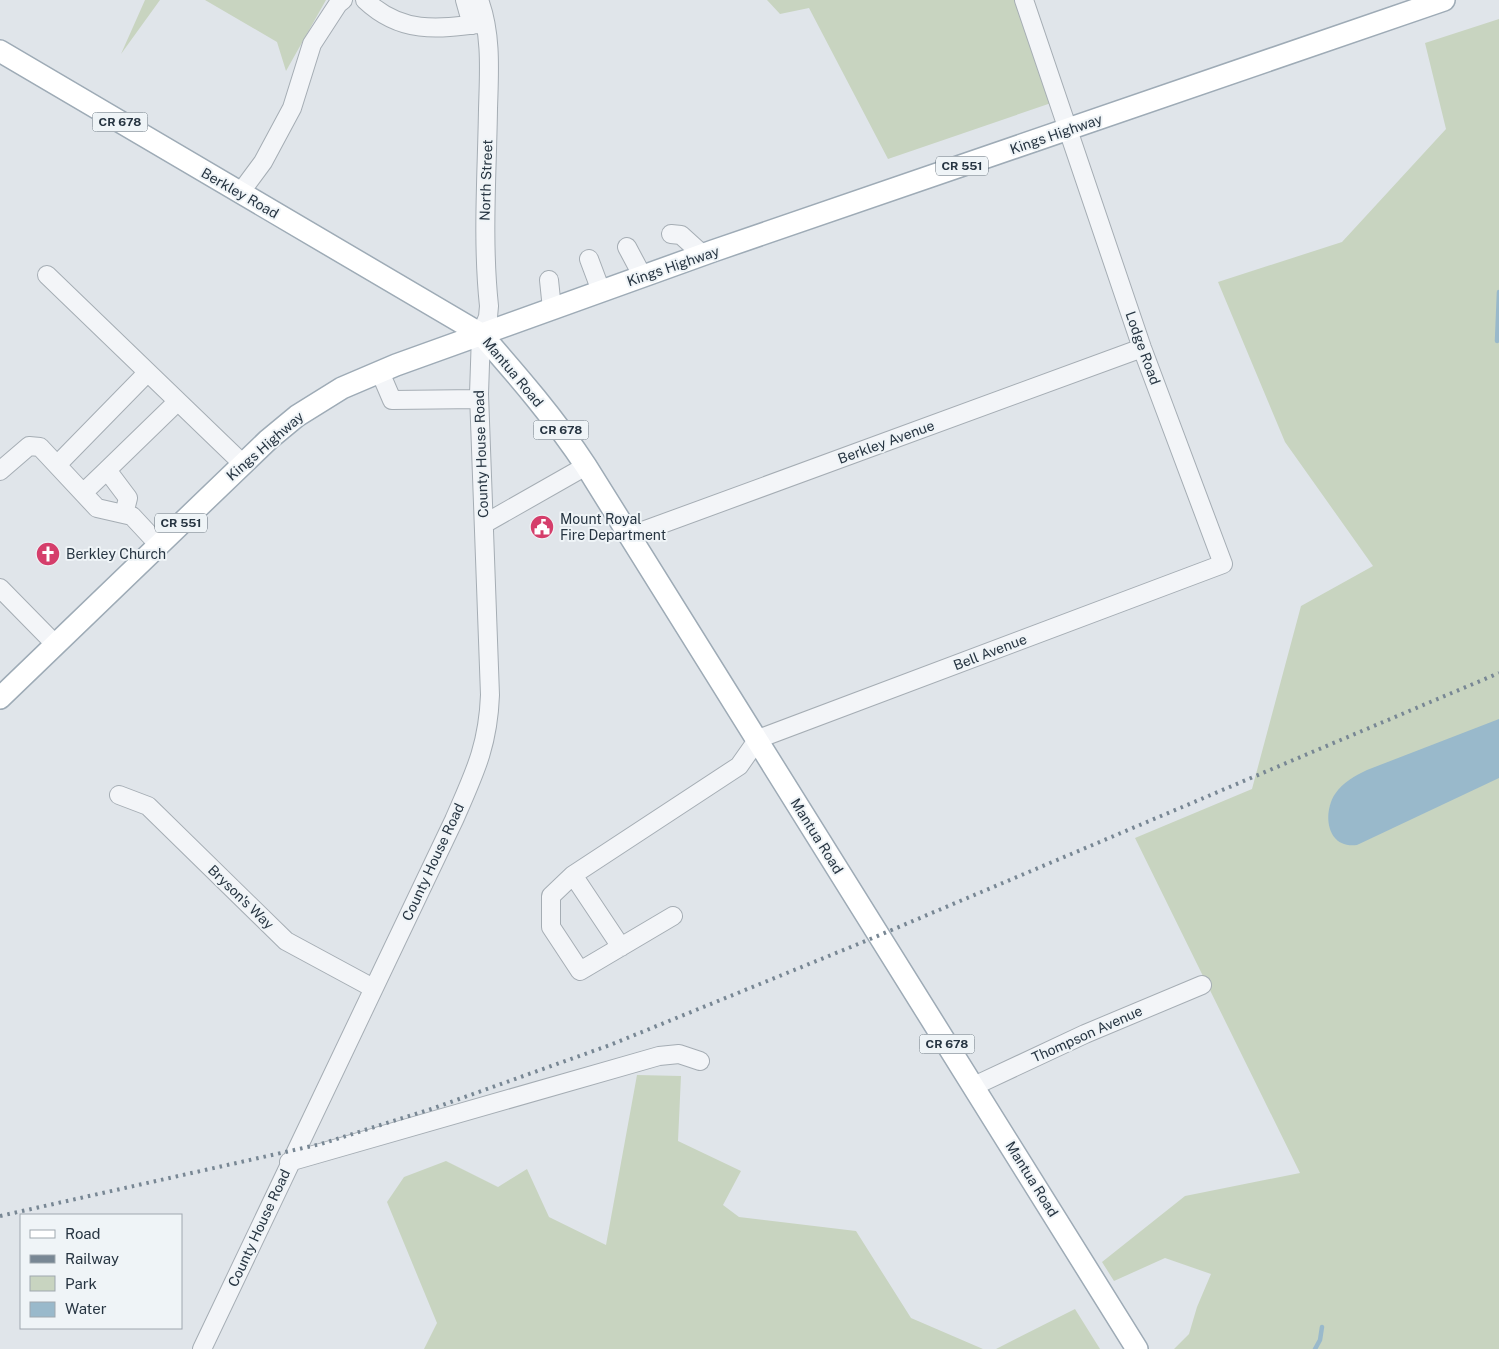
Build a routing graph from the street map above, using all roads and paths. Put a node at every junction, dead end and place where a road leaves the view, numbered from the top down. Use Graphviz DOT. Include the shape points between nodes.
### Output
graph roads {
  1 [pos="344,0"];
  2 [pos="365,0"];
  3 [pos="465,0"];
  4 [pos="479,0"];
  5 [pos="1024,0"];
  6 [pos="1444,0"];
  7 [pos="479,24"];
  8 [pos="0,51"];
  9 [pos="1068,129"];
  10 [pos="240,193"];
  11 [pos="671,234"];
  12 [pos="627,247"];
  13 [pos="703,255"];
  14 [pos="589,259"];
  15 [pos="47,275"];
  16 [pos="642,277"];
  17 [pos="549,280"];
  18 [pos="601,291"];
  19 [pos="552,309"];
  20 [pos="481,334"];
  21 [pos="1142,348"];
  22 [pos="380,372"];
  23 [pos="146,373"];
  24 [pos="479,399"];
  25 [pos="176,402"];
  26 [pos="243,464"];
  27 [pos="57,465"];
  28 [pos="586,466"];
  29 [pos="107,470"];
  30 [pos="0,471"];
  31 [pos="83,493"];
  32 [pos="124,514"];
  33 [pos="484,524"];
  34 [pos="629,536"];
  35 [pos="159,545"];
  36 [pos="1222,564"];
  37 [pos="0,588"];
  38 [pos="55,644"];
  39 [pos="0,698"];
  40 [pos="758,739"];
  41 [pos="119,795"];
  42 [pos="573,876"];
  43 [pos="673,916"];
  44 [pos="621,947"];
  45 [pos="1202,985"];
  46 [pos="373,988"];
  47 [pos="700,1061"];
  48 [pos="974,1086"];
  49 [pos="289,1162"];
  50 [pos="202,1349"];
  51 [pos="1137,1349"];
  1 -- 10 [label="street" via="312,44 292,108 263,162"];
  2 -- 7 [label="street" via="409,27 448,28"];
  3 -- 7 [label="street"];
  4 -- 7 [label="street"];
  5 -- 9 [label="street, Lodge Road"];
  6 -- 9 [label="main road, Kings Highway / CR 551"];
  7 -- 20 [label="street, North Street" via="489,61 484,236 489,306"];
  8 -- 10 [label="main road, Berkley Road / CR 678"];
  9 -- 13 [label="main road, Kings Highway / CR 551"];
  9 -- 21 [label="street, Lodge Road"];
  10 -- 20 [label="main road, Berkley Road / CR 678"];
  11 -- 13 [label="street" via="681,235"];
  12 -- 16 [label="street"];
  13 -- 16 [label="main road, Kings Highway / CR 551"];
  14 -- 18 [label="street"];
  15 -- 23 [label="street"];
  16 -- 18 [label="main road, Kings Highway / CR 551"];
  17 -- 19 [label="street"];
  18 -- 19 [label="main road, Kings Highway / CR 551"];
  19 -- 20 [label="main road, Kings Highway / CR 551"];
  20 -- 22 [label="main road, Kings Highway / CR 551"];
  20 -- 24 [label="street, County House Road"];
  20 -- 28 [label="main road, Mantua Road / CR 678" via="568,439"];
  21 -- 34 [label="street, Berkley Avenue"];
  21 -- 36 [label="street, Lodge Road"];
  22 -- 24 [label="street" via="392,400"];
  22 -- 26 [label="main road, Kings Highway / CR 551" via="342,388 297,416"];
  23 -- 25 [label="street"];
  23 -- 27 [label="street"];
  24 -- 33 [label="street, County House Road"];
  25 -- 26 [label="street"];
  25 -- 29 [label="street"];
  26 -- 35 [label="main road, Kings Highway / CR 551"];
  27 -- 30 [label="street" via="40,448 30,446"];
  27 -- 31 [label="street"];
  28 -- 33 [label="street"];
  28 -- 34 [label="main road, Mantua Road / CR 678"];
  29 -- 31 [label="street"];
  29 -- 32 [label="street" via="128,498"];
  31 -- 32 [label="street" via="97,508"];
  32 -- 35 [label="street" via="132,516"];
  33 -- 46 [label="street, County House Road" via="490,694 484,746 454,820"];
  34 -- 40 [label="main road, Mantua Road / CR 678"];
  35 -- 38 [label="main road, Kings Highway / CR 551"];
  36 -- 40 [label="street, Bell Avenue"];
  37 -- 38 [label="street"];
  38 -- 39 [label="main road, Kings Highway / CR 551"];
  40 -- 42 [label="street" via="740,766"];
  40 -- 48 [label="main road, Mantua Road / CR 678"];
  41 -- 46 [label="street, Bryson's Way" via="148,806 286,941"];
  42 -- 44 [label="street"];
  42 -- 44 [label="street" via="551,896 551,927 580,971"];
  43 -- 44 [label="street"];
  45 -- 48 [label="street, Thompson Avenue" via="1085,1034"];
  46 -- 49 [label="street, County House Road"];
  47 -- 49 [label="street" via="678,1054 659,1056"];
  48 -- 51 [label="main road, Mantua Road / CR 678"];
  49 -- 50 [label="street, County House Road"];
}
